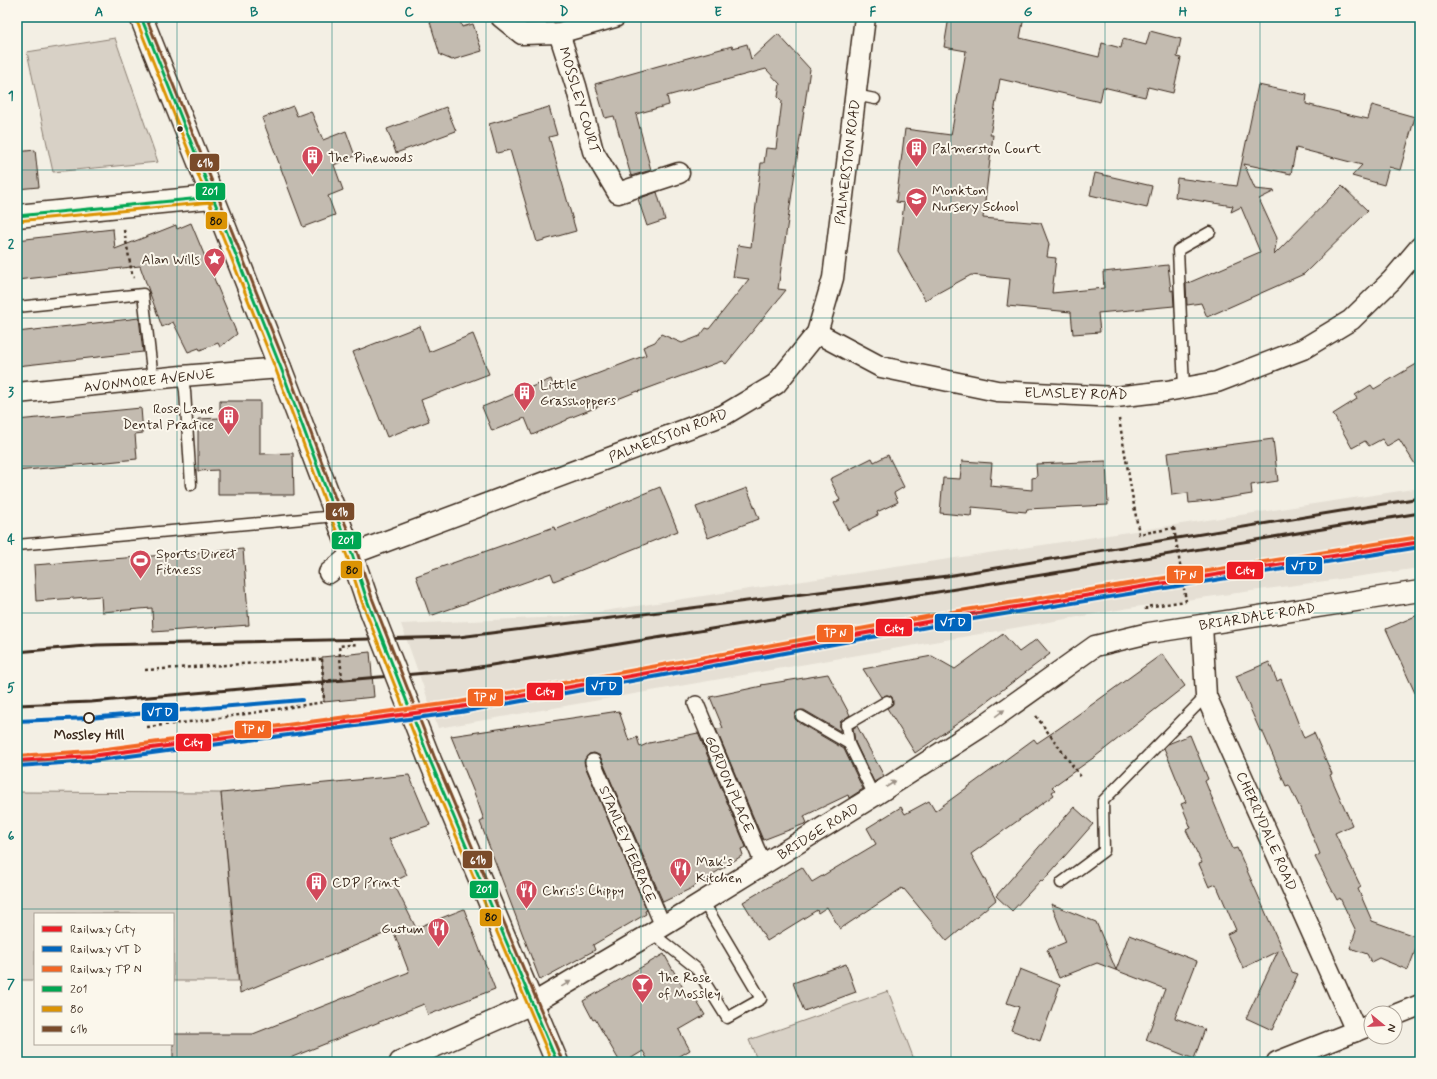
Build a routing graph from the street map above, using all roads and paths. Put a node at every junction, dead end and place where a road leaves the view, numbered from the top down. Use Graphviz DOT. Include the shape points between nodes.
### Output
graph roads {
  1 [pos="141,17"];
  2 [pos="501,17"];
  3 [pos="615,17"];
  4 [pos="865,17"];
  5 [pos="559,33"];
  6 [pos="855,96"];
  7 [pos="875,99"];
  8 [pos="679,173"];
  9 [pos="212,197"];
  10 [pos="119,206"];
  11 [pos="17,216"];
  12 [pos="1210,232"];
  13 [pos="1420,247"];
  14 [pos="143,294"];
  15 [pos="17,307"];
  16 [pos="817,333"];
  17 [pos="281,368"];
  18 [pos="182,376"];
  19 [pos="153,379"];
  20 [pos="1184,388"];
  21 [pos="17,393"];
  22 [pos="1116,397"];
  23 [pos="191,485"];
  24 [pos="336,516"];
  25 [pos="17,545"];
  26 [pos="352,554"];
  27 [pos="329,573"];
  28 [pos="1420,591"];
  29 [pos="1146,607"];
  30 [pos="1202,625"];
  31 [pos="339,641"];
  32 [pos="360,644"];
  33 [pos="339,646"];
  34 [pos="1095,646"];
  35 [pos="145,670"];
  36 [pos="323,681"];
  37 [pos="1206,696"];
  38 [pos="1023,697"];
  39 [pos="887,701"];
  40 [pos="696,704"];
  41 [pos="801,716"];
  42 [pos="147,727"];
  43 [pos="849,744"];
  44 [pos="593,762"];
  45 [pos="1081,777"];
  46 [pos="874,796"];
  47 [pos="764,864"];
  48 [pos="1061,884"];
  49 [pos="703,901"];
  50 [pos="658,929"];
  51 [pos="532,1004"];
  52 [pos="1420,1005"];
  53 [pos="1403,1012"];
  54 [pos="1363,1026"];
  55 [pos="1363,1028"];
  56 [pos="400,1062"];
  57 [pos="557,1062"];
  58 [pos="1277,1062"];
  1 -- 9 [label="street"];
  2 -- 5 [label="street" via="522,34"];
  3 -- 5 [label="street"];
  4 -- 6 [label="street, PALMERSTON ROAD"];
  5 -- 8 [label="street, MOSSLEY COURT" via="593,151 618,192"];
  6 -- 7 [label="lane"];
  6 -- 16 [label="street, PALMERSTON ROAD" via="833,278"];
  9 -- 10 [label="street"];
  9 -- 17 [label="street"];
  10 -- 11 [label="street"];
  10 -- 14 [label="path" via="132,274"];
  12 -- 20 [label="lane" via="1178,250"];
  13 -- 20 [label="street, ELMSLEY ROAD" via="1392,280 1351,320 1303,349 1217,382"];
  14 -- 15 [label="lane"];
  14 -- 19 [label="lane"];
  16 -- 22 [label="street, ELMSLEY ROAD" via="881,367 997,391"];
  16 -- 26 [label="street, PALMERSTON ROAD" via="776,384 724,415"];
  17 -- 18 [label="street, AVONMORE AVENUE"];
  17 -- 24 [label="street"];
  18 -- 19 [label="street, AVONMORE AVENUE"];
  18 -- 23 [label="lane" via="186,391"];
  19 -- 21 [label="street, AVONMORE AVENUE"];
  20 -- 22 [label="street, ELMSLEY ROAD"];
  22 -- 29 [label="path, bridge" via="1138,534 1174,528 1186,601"];
  24 -- 25 [label="lane"];
  24 -- 26 [label="street"];
  26 -- 27 [label="street, PALMERSTON ROAD"];
  26 -- 51 [label="street, bridge" via="367,600 429,758"];
  28 -- 30 [label="street, BRIARDALE ROAD"];
  30 -- 34 [label="street, BRIARDALE ROAD" via="1149,633"];
  30 -- 37 [label="street, CHERRYDALE ROAD"];
  31 -- 33 [label="path"];
  32 -- 33 [label="path"];
  33 -- 36 [label="path" via="342,679"];
  34 -- 38 [label="street, BRIDGE ROAD"];
  35 -- 36 [label="path, bridge" via="322,660"];
  36 -- 42 [label="path, bridge" via="324,702"];
  37 -- 48 [label="lane" via="1103,801 1104,852"];
  37 -- 54 [label="street, CHERRYDALE ROAD"];
  38 -- 45 [label="path"];
  46 -- 38 [label="street, BRIDGE ROAD, one-way"];
  39 -- 43 [label="lane" via="846,725"];
  40 -- 47 [label="street, GORDON PLACE"];
  41 -- 43 [label="lane"];
  43 -- 46 [label="lane"];
  44 -- 50 [label="street, STANLEY TERRACE"];
  46 -- 47 [label="street, BRIDGE ROAD"];
  47 -- 49 [label="street, BRIDGE ROAD"];
  49 -- 50 [label="street, BRIDGE ROAD"];
  49 -- 50 [label="lane" via="761,999 726,1018 696,968"];
  51 -- 50 [label="street, BRIDGE ROAD, one-way"];
  51 -- 56 [label="street, BRIDGE ROAD"];
  51 -- 57 [label="street"];
  52 -- 53 [label="street"];
  55 -- 58 [label="street"];
}
